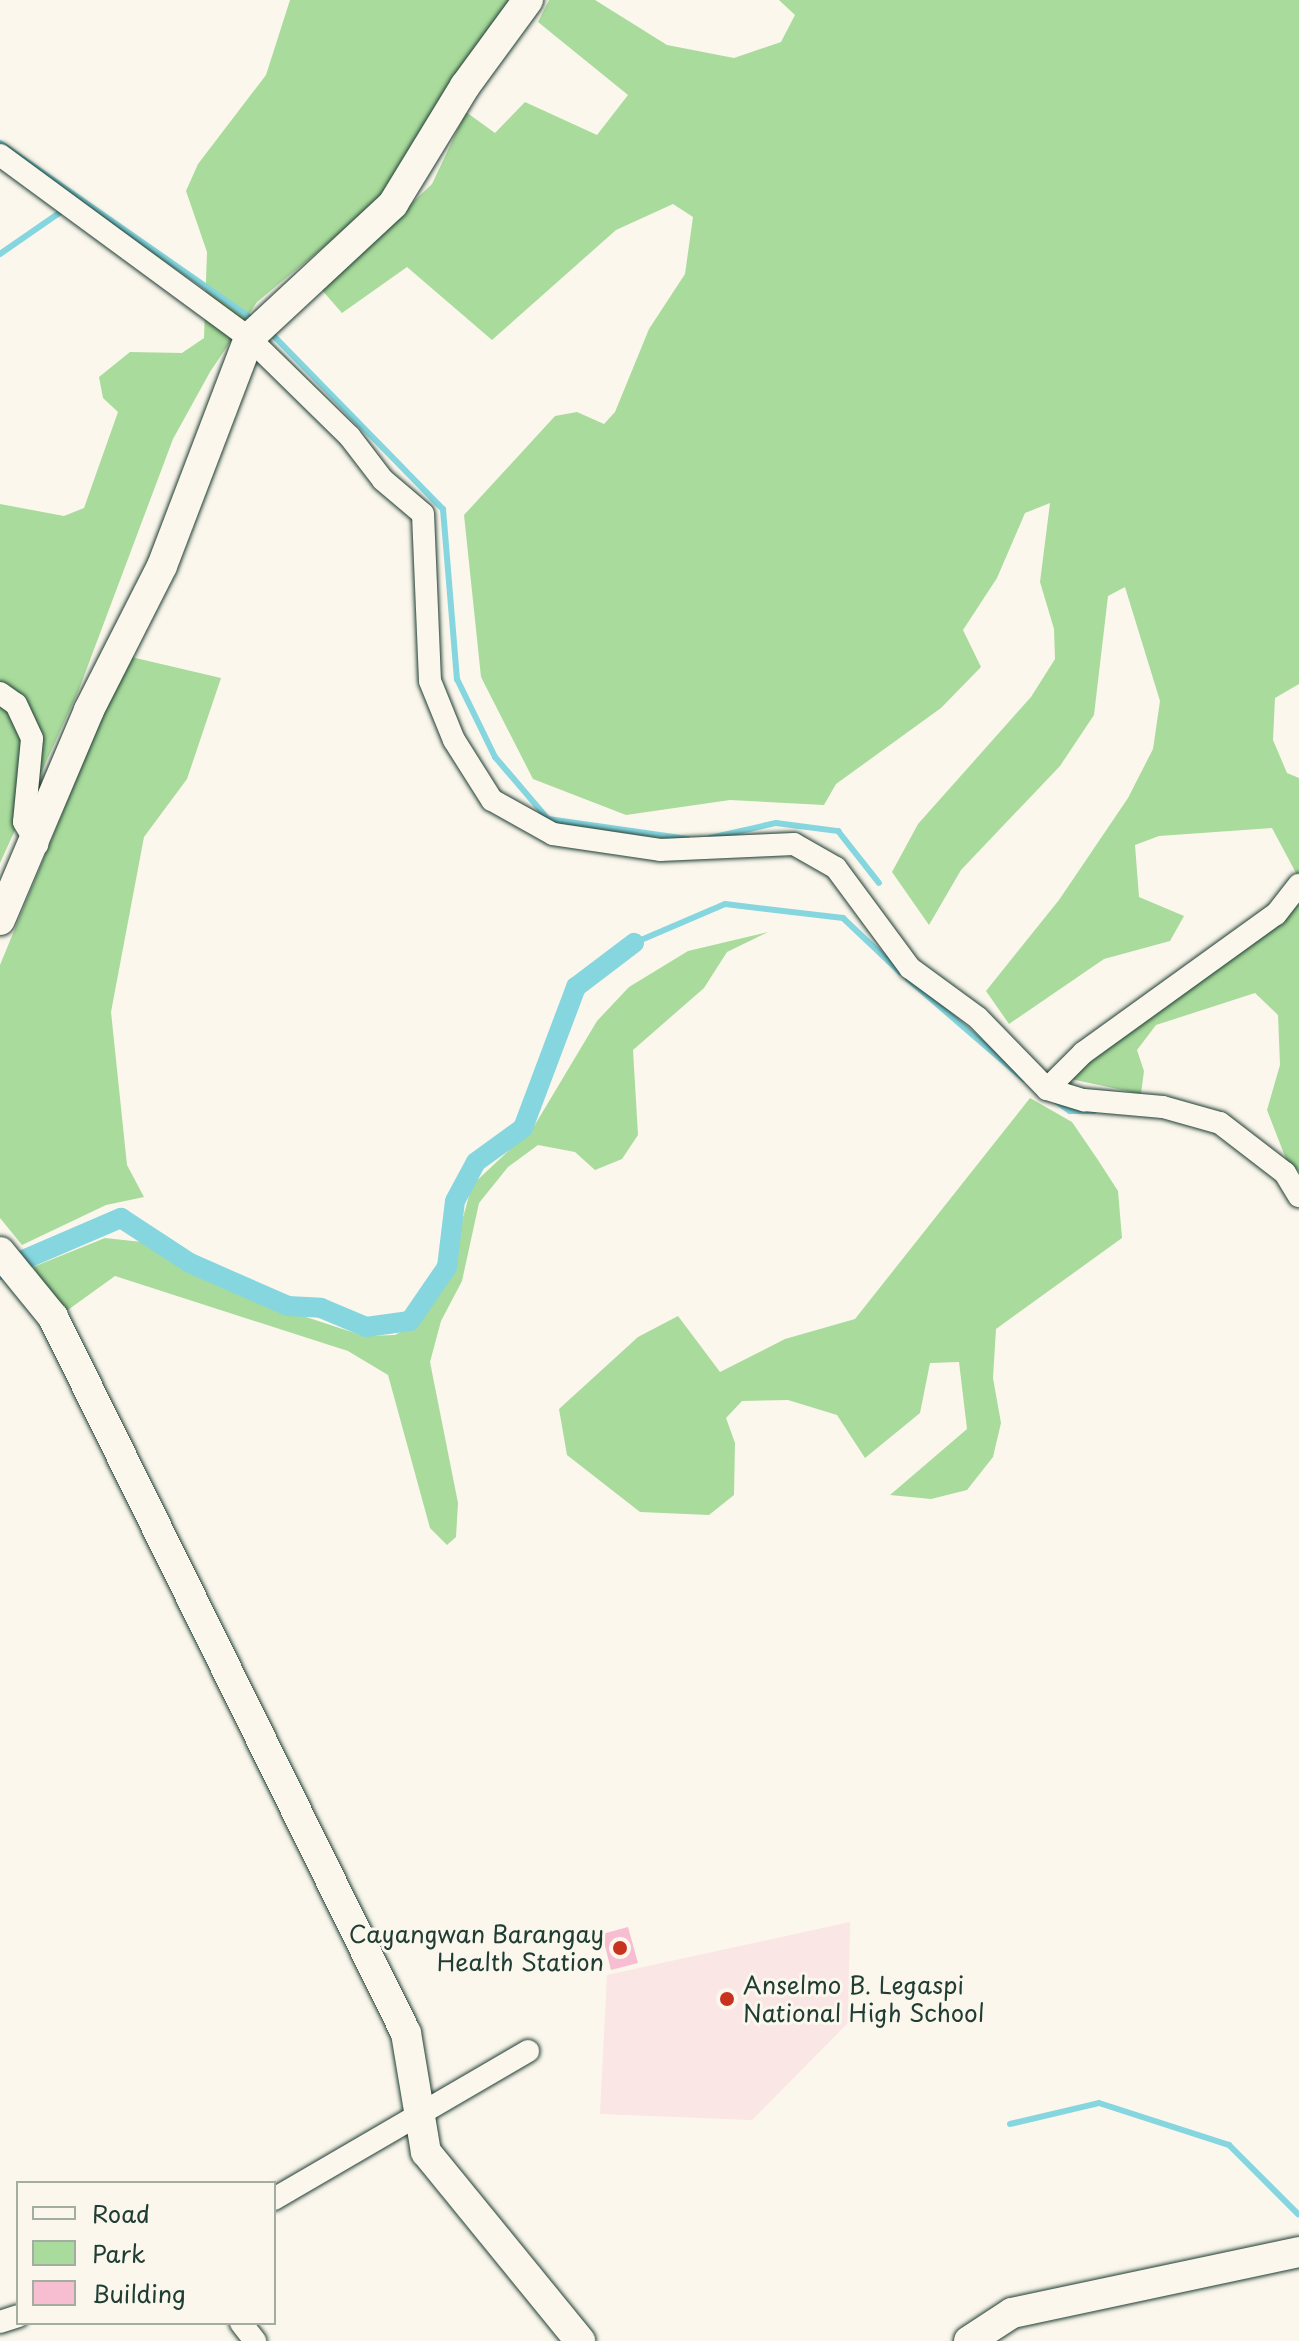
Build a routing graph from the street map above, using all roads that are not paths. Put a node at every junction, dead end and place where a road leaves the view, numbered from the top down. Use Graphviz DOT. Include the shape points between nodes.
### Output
graph roads {
  1 [pos="528,0"];
  2 [pos="0,155"];
  3 [pos="249,338"];
  4 [pos="0,693"];
  5 [pos="37,844"];
  6 [pos="1299,885"];
  7 [pos="0,920"];
  8 [pos="1047,1089"];
  9 [pos="1299,1196"];
  10 [pos="2,1256"];
  11 [pos="528,2051"];
  12 [pos="416,2115"];
  13 [pos="276,2198"];
  14 [pos="1299,2252"];
  15 [pos="243,2325"];
  16 [pos="255,2341"];
  17 [pos="580,2341"];
  18 [pos="969,2341"];
  1 -- 3 [label="street" via="465,86 393,204"];
  2 -- 3 [label="street"];
  3 -- 5 [label="street" via="162,566 89,710"];
  3 -- 8 [label="street" via="423,514 430,681 454,740 492,800 553,834 660,850 794,844 836,868 910,968 978,1018"];
  4 -- 5 [label="street" via="16,704 32,739 24,822"];
  5 -- 7 [label="street"];
  6 -- 8 [label="street" via="1276,914 1083,1053"];
  8 -- 9 [label="street" via="1084,1100 1163,1107 1220,1123 1285,1173"];
  10 -- 12 [label="street" via="53,1317 406,2033 417,2076"];
  11 -- 12 [label="street"];
  12 -- 13 [label="street"];
  12 -- 17 [label="street" via="426,2152"];
  14 -- 18 [label="street" via="1012,2313"];
  15 -- 16 [label="street"];
}
